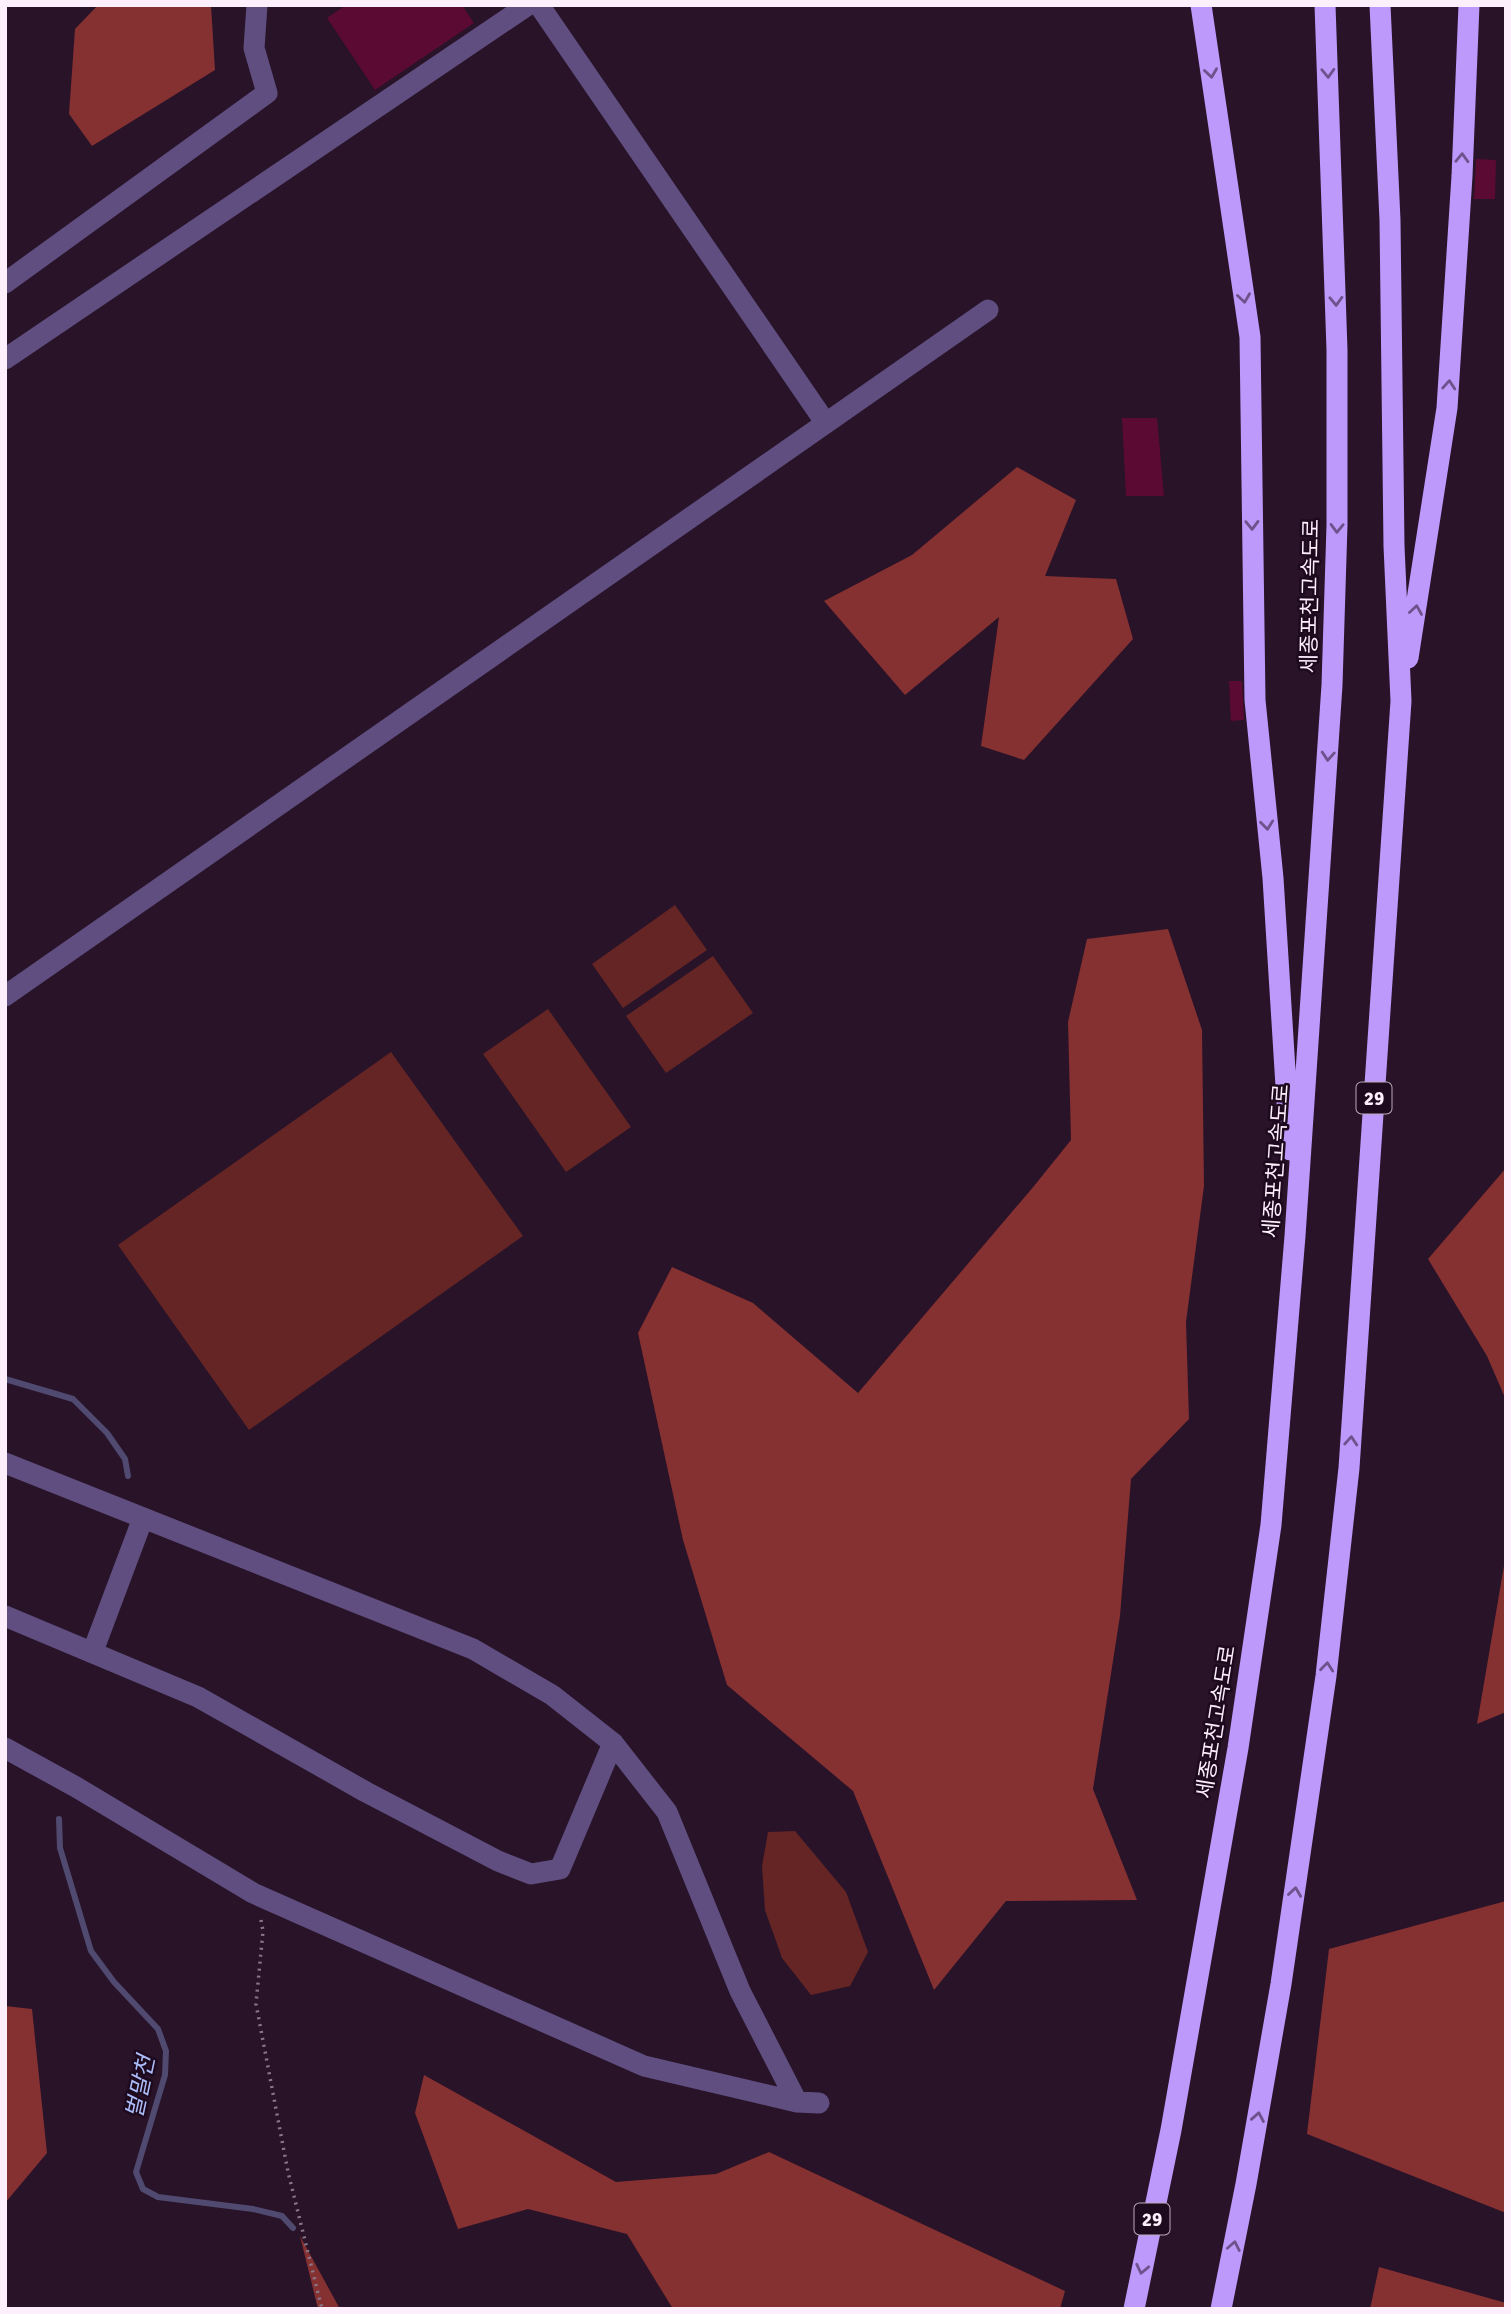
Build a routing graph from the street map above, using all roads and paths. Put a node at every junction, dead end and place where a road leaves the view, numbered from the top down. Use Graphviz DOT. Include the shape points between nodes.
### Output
graph roads {
  1 [pos="257,5"];
  2 [pos="528,5"];
  3 [pos="539,5"];
  4 [pos="1201,5"];
  5 [pos="1325,5"];
  6 [pos="1380,5"];
  7 [pos="1469,5"];
  8 [pos="5,283"];
  9 [pos="988,310"];
  10 [pos="5,359"];
  11 [pos="825,422"];
  12 [pos="1401,701"];
  13 [pos="5,996"];
  14 [pos="1295,1236"];
  15 [pos="5,1463"];
  16 [pos="143,1518"];
  17 [pos="5,1616"];
  18 [pos="93,1651"];
  19 [pos="612,1743"];
  20 [pos="5,1748"];
  21 [pos="253,1893"];
  22 [pos="797,2102"];
  23 [pos="819,2104"];
  24 [pos="322,2309"];
  25 [pos="1134,2309"];
  26 [pos="1221,2309"];
  1 -- 8 [label="street" via="254,48 267,93"];
  2 -- 10 [label="street"];
  3 -- 11 [label="street"];
  4 -- 14 [label="highway, one-way" via="1250,337 1255,700 1273,878"];
  5 -- 14 [label="highway, 세종포천고속도로 / 29, one-way" via="1337,350 1337,525 1332,685"];
  6 -- 12 [label="highway, 29" via="1390,220"];
  12 -- 7 [label="highway, one-way" via="1447,408"];
  9 -- 11 [label="street"];
  11 -- 13 [label="street"];
  26 -- 12 [label="highway, 29, one-way" via="1281,1984 1326,1676 1349,1468"];
  14 -- 25 [label="highway, 세종포천고속도로 / 29, one-way" via="1272,1525 1171,2130"];
  15 -- 16 [label="street"];
  16 -- 18 [label="street"];
  16 -- 19 [label="street" via="473,1648 552,1695"];
  17 -- 18 [label="street"];
  18 -- 19 [label="street" via="198,1697 366,1792 530,1874 561,1869"];
  19 -- 22 [label="street" via="667,1812 740,1991"];
  20 -- 21 [label="street"];
  21 -- 22 [label="street" via="644,2066"];
  21 -- 24 [label="path" via="263,1931 256,2004 288,2172"];
  22 -- 23 [label="street"];
}
